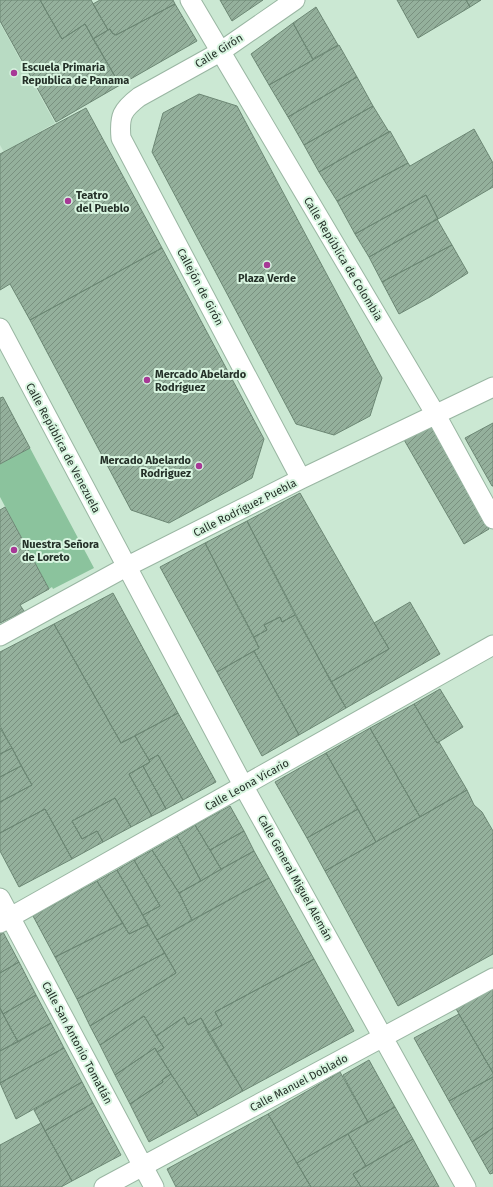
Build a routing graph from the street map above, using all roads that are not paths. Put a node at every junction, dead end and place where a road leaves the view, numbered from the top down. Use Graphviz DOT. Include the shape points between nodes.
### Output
graph roads {
  1 [pos="190,0"];
  2 [pos="295,0"];
  3 [pos="220,52"];
  4 [pos="139,97"];
  5 [pos="0,328"];
  6 [pos="493,387"];
  7 [pos="436,415"];
  8 [pos="302,479"];
  9 [pos="493,519"];
  10 [pos="126,567"];
  11 [pos="0,636"];
  12 [pos="493,645"];
  13 [pos="244,787"];
  14 [pos="0,898"];
  15 [pos="5,920"];
  16 [pos="493,978"];
  17 [pos="384,1037"];
  18 [pos="142,1166"];
  19 [pos="104,1187"];
  20 [pos="154,1187"];
  21 [pos="466,1187"];
  1 -- 3 [label="street, Calle República de Colombia"];
  2 -- 3 [label="street, Calle Girón"];
  3 -- 4 [label="street, Calle Girón"];
  3 -- 7 [label="street, Calle República de Colombia"];
  4 -- 8 [label="street, Callejón de Girón" via="122,114 121,138"];
  5 -- 10 [label="street, Calle República de Venezuela"];
  6 -- 7 [label="street, Calle Rodríguez Puebla"];
  7 -- 8 [label="street, Calle Rodríguez Puebla"];
  7 -- 9 [label="street, Calle República de Colombia"];
  8 -- 10 [label="street, Calle Rodríguez Puebla"];
  10 -- 11 [label="street, Calle Rodríguez Puebla"];
  10 -- 13 [label="street, Calle General Miguel Alemán"];
  12 -- 13 [label="street, Calle Leona Vicario"];
  13 -- 15 [label="street, Calle Leona Vicario"];
  13 -- 17 [label="street, Calle General Miguel Alemán"];
  14 -- 15 [label="street, Calle San Antonio Tomatlán"];
  15 -- 18 [label="street, Calle San Antonio Tomatlán"];
  16 -- 17 [label="street, Calle Manuel Doblado"];
  17 -- 18 [label="street, Calle Manuel Doblado"];
  17 -- 21 [label="street, Calle General Miguel Alemán"];
  18 -- 19 [label="street, Calle Manuel Doblado"];
  18 -- 20 [label="street, Calle San Antonio Tomatlán"];
}
